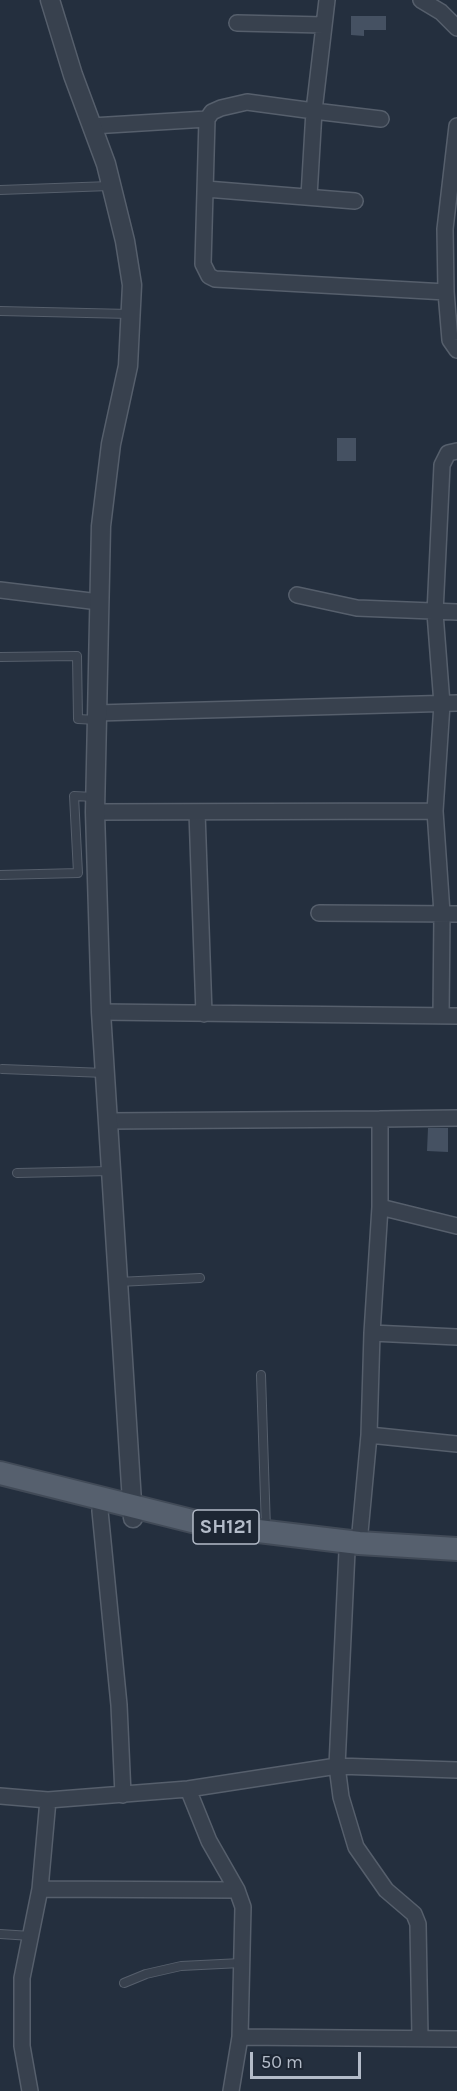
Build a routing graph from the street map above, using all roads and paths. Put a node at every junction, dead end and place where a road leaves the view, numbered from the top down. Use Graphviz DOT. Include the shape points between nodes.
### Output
graph roads {
  1 [pos="50,0"];
  2 [pos="327,0"];
  3 [pos="422,0"];
  4 [pos="237,23"];
  5 [pos="324,25"];
  6 [pos="457,28"];
  7 [pos="314,111"];
  8 [pos="207,119"];
  9 [pos="381,119"];
  10 [pos="92,126"];
  11 [pos="457,126"];
  12 [pos="111,186"];
  13 [pos="206,189"];
  14 [pos="0,190"];
  15 [pos="309,196"];
  16 [pos="355,201"];
  17 [pos="452,256"];
  18 [pos="446,291"];
  19 [pos="0,311"];
  20 [pos="131,314"];
  21 [pos="457,350"];
  22 [pos="457,451"];
  23 [pos="0,590"];
  24 [pos="297,595"];
  25 [pos="99,602"];
  26 [pos="457,612"];
  27 [pos="435,613"];
  28 [pos="0,657"];
  29 [pos="449,704"];
  30 [pos="97,717"];
  31 [pos="95,805"];
  32 [pos="435,811"];
  33 [pos="197,812"];
  34 [pos="0,875"];
  35 [pos="319,913"];
  36 [pos="449,914"];
  37 [pos="101,1012"];
  38 [pos="204,1014"];
  39 [pos="441,1016"];
  40 [pos="457,1016"];
  41 [pos="2,1069"];
  42 [pos="105,1073"];
  43 [pos="457,1118"];
  44 [pos="380,1119"];
  45 [pos="108,1121"];
  46 [pos="111,1170"];
  47 [pos="17,1173"];
  48 [pos="380,1207"];
  49 [pos="457,1226"];
  50 [pos="200,1278"];
  51 [pos="118,1282"];
  52 [pos="372,1333"];
  53 [pos="457,1337"];
  54 [pos="261,1375"];
  55 [pos="369,1435"];
  56 [pos="457,1444"];
  57 [pos="0,1473"];
  58 [pos="0,1487"];
  59 [pos="100,1505"];
  60 [pos="133,1512"];
  61 [pos="266,1532"];
  62 [pos="353,1547"];
  63 [pos="457,1550"];
  64 [pos="457,1561"];
  65 [pos="337,1766"];
  66 [pos="457,1770"];
  67 [pos="188,1789"];
  68 [pos="123,1795"];
  69 [pos="0,1796"];
  70 [pos="48,1800"];
  71 [pos="40,1889"];
  72 [pos="237,1890"];
  73 [pos="0,1934"];
  74 [pos="31,1936"];
  75 [pos="242,1963"];
  76 [pos="124,1983"];
  77 [pos="240,2037"];
  78 [pos="420,2037"];
  79 [pos="457,2039"];
  80 [pos="30,2091"];
  81 [pos="231,2091"];
  1 -- 10 [label="street"];
  2 -- 5 [label="street"];
  3 -- 6 [label="street"];
  4 -- 5 [label="street"];
  5 -- 7 [label="street"];
  7 -- 8 [label="street" via="247,102 221,108"];
  7 -- 9 [label="street"];
  7 -- 15 [label="street"];
  8 -- 10 [label="street"];
  8 -- 13 [label="street"];
  10 -- 12 [label="street"];
  11 -- 17 [label="street" via="445,229"];
  12 -- 14 [label="lane"];
  12 -- 20 [label="street" via="132,285"];
  13 -- 15 [label="street"];
  13 -- 18 [label="street" via="203,264 215,279"];
  15 -- 16 [label="street"];
  17 -- 18 [label="street"];
  18 -- 21 [label="street" via="450,340"];
  19 -- 20 [label="lane"];
  20 -- 25 [label="street" via="128,366 105,479"];
  22 -- 27 [label="street" via="448,453 442,465"];
  23 -- 25 [label="street"];
  24 -- 27 [label="street" via="357,608"];
  25 -- 30 [label="street"];
  26 -- 27 [label="street"];
  27 -- 29 [label="street"];
  28 -- 30 [label="lane" via="77,656 78,719"];
  29 -- 30 [label="street"];
  29 -- 32 [label="street"];
  30 -- 31 [label="street"];
  31 -- 33 [label="street"];
  31 -- 34 [label="lane" via="74,796 78,873"];
  31 -- 37 [label="street"];
  32 -- 33 [label="street"];
  32 -- 36 [label="street"];
  33 -- 38 [label="street"];
  35 -- 36 [label="street"];
  36 -- 39 [label="street"];
  37 -- 38 [label="street"];
  37 -- 42 [label="street"];
  38 -- 39 [label="street"];
  39 -- 40 [label="street"];
  41 -- 42 [label="lane"];
  42 -- 45 [label="street"];
  43 -- 44 [label="street"];
  44 -- 45 [label="street"];
  44 -- 48 [label="street"];
  45 -- 46 [label="street"];
  46 -- 47 [label="lane"];
  46 -- 51 [label="street"];
  48 -- 49 [label="street"];
  48 -- 52 [label="street"];
  50 -- 51 [label="lane"];
  51 -- 60 [label="street"];
  52 -- 53 [label="street"];
  52 -- 55 [label="street"];
  54 -- 61 [label="lane"];
  55 -- 56 [label="street"];
  55 -- 62 [label="street"];
  57 -- 59 [label="main road, SH121"];
  58 -- 59 [label="main road, SH121"];
  59 -- 60 [label="main road, SH121"];
  59 -- 68 [label="street" via="119,1706"];
  60 -- 61 [label="main road, SH121"];
  60 -- 62 [label="main road, SH121" via="205,1538"];
  61 -- 62 [label="main road, SH121"];
  62 -- 63 [label="main road, SH121"];
  62 -- 64 [label="main road, SH121"];
  62 -- 65 [label="street"];
  65 -- 66 [label="street"];
  65 -- 67 [label="street"];
  65 -- 78 [label="street" via="341,1797 356,1847 386,1890 414,1914 418,1924"];
  67 -- 68 [label="street"];
  67 -- 72 [label="street" via="209,1841"];
  68 -- 70 [label="street"];
  69 -- 70 [label="street"];
  70 -- 71 [label="street"];
  71 -- 72 [label="street"];
  71 -- 74 [label="street"];
  72 -- 75 [label="street" via="243,1907"];
  73 -- 74 [label="lane"];
  74 -- 80 [label="street" via="22,1978 21,2020"];
  75 -- 76 [label="lane" via="172,1967"];
  75 -- 77 [label="street"];
  77 -- 78 [label="street"];
  77 -- 81 [label="street"];
  78 -- 79 [label="street"];
}
